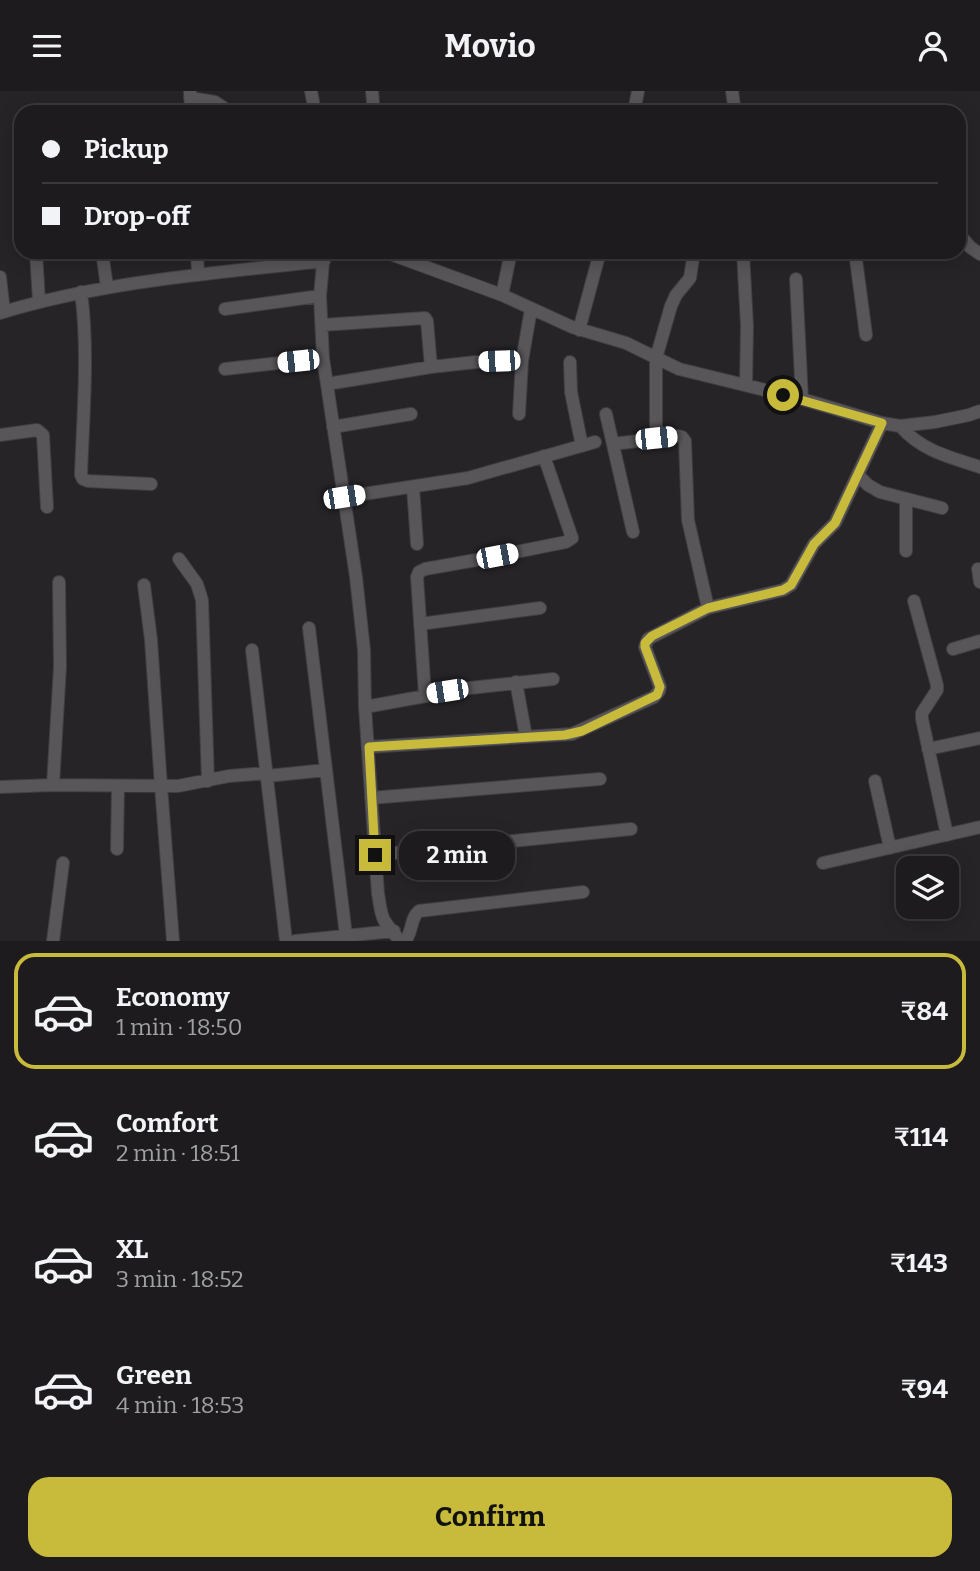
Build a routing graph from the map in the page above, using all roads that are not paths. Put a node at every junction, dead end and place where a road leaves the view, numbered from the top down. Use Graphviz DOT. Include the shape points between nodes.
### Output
graph roads {
  1 [pos="190,94"];
  2 [pos="220,105"];
  3 [pos="966,242"];
  4 [pos="980,254"];
  5 [pos="36,259"];
  6 [pos="103,259"];
  7 [pos="197,259"];
  8 [pos="304,259"];
  9 [pos="324,259"];
  10 [pos="404,259"];
  11 [pos="510,259"];
  12 [pos="598,259"];
  13 [pos="693,259"];
  14 [pos="743,259"];
  15 [pos="856,259"];
  16 [pos="198,275"];
  17 [pos="0,277"];
  18 [pos="796,279"];
  19 [pos="107,287"];
  20 [pos="81,292"];
  21 [pos="502,295"];
  22 [pos="320,296"];
  23 [pos="39,301"];
  24 [pos="225,309"];
  25 [pos="531,309"];
  26 [pos="2,312"];
  27 [pos="322,325"];
  28 [pos="579,330"];
  29 [pos="866,335"];
  30 [pos="323,358"];
  31 [pos="656,358"];
  32 [pos="522,361"];
  33 [pos="570,362"];
  34 [pos="430,366"];
  35 [pos="225,369"];
  36 [pos="327,384"];
  37 [pos="746,385"];
  38 [pos="802,399"];
  39 [pos="980,411"];
  40 [pos="411,414"];
  41 [pos="519,414"];
  42 [pos="606,414"];
  43 [pos="882,423"];
  44 [pos="901,426"];
  45 [pos="334,427"];
  46 [pos="0,435"];
  47 [pos="656,438"];
  48 [pos="613,444"];
  49 [pos="544,456"];
  50 [pos="980,467"];
  51 [pos="858,475"];
  52 [pos="151,484"];
  53 [pos="413,487"];
  54 [pos="344,497"];
  55 [pos="906,499"];
  56 [pos="47,507"];
  57 [pos="942,508"];
  58 [pos="633,532"];
  59 [pos="417,544"];
  60 [pos="906,551"];
  61 [pos="179,559"];
  62 [pos="60,582"];
  63 [pos="144,585"];
  64 [pos="914,601"];
  65 [pos="540,608"];
  66 [pos="708,608"];
  67 [pos="420,624"];
  68 [pos="309,628"];
  69 [pos="980,641"];
  70 [pos="953,649"];
  71 [pos="252,650"];
  72 [pos="553,679"];
  73 [pos="516,682"];
  74 [pos="425,695"];
  75 [pos="365,707"];
  76 [pos="526,737"];
  77 [pos="980,738"];
  78 [pos="369,747"];
  79 [pos="928,749"];
  80 [pos="326,770"];
  81 [pos="267,775"];
  82 [pos="600,779"];
  83 [pos="208,781"];
  84 [pos="875,781"];
  85 [pos="53,785"];
  86 [pos="118,786"];
  87 [pos="161,786"];
  88 [pos="0,787"];
  89 [pos="372,799"];
  90 [pos="980,827"];
  91 [pos="631,829"];
  92 [pos="947,835"];
  93 [pos="890,848"];
  94 [pos="117,849"];
  95 [pos="375,855"];
  96 [pos="62,863"];
  97 [pos="823,863"];
  98 [pos="583,892"];
  99 [pos="346,936"];
  100 [pos="396,936"];
  101 [pos="53,941"];
  102 [pos="173,941"];
  103 [pos="286,941"];
  104 [pos="295,941"];
  105 [pos="405,941"];
  1 -- 2 [label="street"];
  3 -- 4 [label="street"];
  5 -- 23 [label="street"];
  6 -- 19 [label="street"];
  7 -- 16 [label="street"];
  8 -- 16 [label="street"];
  9 -- 22 [label="street"];
  10 -- 21 [label="street"];
  11 -- 21 [label="street"];
  12 -- 28 [label="street"];
  13 -- 31 [label="street" via="690,278 671,306"];
  14 -- 37 [label="street"];
  15 -- 29 [label="street"];
  16 -- 19 [label="street"];
  17 -- 26 [label="street"];
  18 -- 38 [label="street"];
  19 -- 20 [label="street"];
  20 -- 23 [label="street"];
  20 -- 52 [label="street" via="83,479"];
  21 -- 25 [label="street"];
  22 -- 24 [label="street"];
  22 -- 27 [label="street"];
  23 -- 26 [label="street"];
  25 -- 28 [label="street"];
  25 -- 32 [label="street"];
  27 -- 30 [label="street"];
  27 -- 34 [label="street" via="425,319"];
  28 -- 31 [label="street" via="619,340"];
  30 -- 35 [label="street"];
  30 -- 36 [label="street"];
  31 -- 37 [label="street" via="679,369"];
  31 -- 47 [label="street"];
  32 -- 34 [label="street"];
  32 -- 41 [label="street"];
  33 -- 49 [label="street" via="571,393 589,444"];
  34 -- 36 [label="street"];
  36 -- 45 [label="street"];
  37 -- 38 [label="street"];
  38 -- 43 [label="street"];
  39 -- 44 [label="street"];
  40 -- 45 [label="street"];
  42 -- 48 [label="street"];
  43 -- 44 [label="street"];
  43 -- 51 [label="street"];
  44 -- 50 [label="street" via="928,449"];
  45 -- 54 [label="street"];
  46 -- 56 [label="street" via="37,431 43,435"];
  47 -- 48 [label="street"];
  47 -- 66 [label="street" via="678,436 685,441 688,520"];
  48 -- 58 [label="street"];
  49 -- 53 [label="street" via="468,478"];
  49 -- 67 [label="street" via="572,538 419,572"];
  51 -- 55 [label="street" via="872,489"];
  51 -- 66 [label="street" via="835,523 814,544 791,585"];
  53 -- 54 [label="street"];
  53 -- 59 [label="street"];
  54 -- 75 [label="street" via="363,637"];
  55 -- 57 [label="street"];
  55 -- 60 [label="street"];
  61 -- 83 [label="street" via="202,600"];
  62 -- 85 [label="street"];
  63 -- 87 [label="street"];
  64 -- 79 [label="street" via="937,685 922,713"];
  65 -- 67 [label="street"];
  66 -- 76 [label="street" via="645,643 660,687 657,695 572,734"];
  67 -- 74 [label="street"];
  68 -- 80 [label="street"];
  69 -- 70 [label="street"];
  71 -- 81 [label="street"];
  72 -- 73 [label="street"];
  73 -- 74 [label="street"];
  73 -- 76 [label="street"];
  74 -- 75 [label="street"];
  75 -- 78 [label="street"];
  76 -- 78 [label="street"];
  77 -- 79 [label="street"];
  78 -- 89 [label="street"];
  79 -- 92 [label="street"];
  80 -- 81 [label="street"];
  80 -- 99 [label="street"];
  81 -- 83 [label="street"];
  81 -- 103 [label="street"];
  82 -- 89 [label="street"];
  83 -- 87 [label="street"];
  84 -- 93 [label="street"];
  85 -- 86 [label="street"];
  85 -- 88 [label="street"];
  86 -- 87 [label="street"];
  86 -- 94 [label="street"];
  87 -- 102 [label="street"];
  89 -- 95 [label="street"];
  90 -- 92 [label="street"];
  91 -- 95 [label="street"];
  92 -- 93 [label="street"];
  93 -- 97 [label="street"];
  95 -- 100 [label="street" via="381,911"];
  96 -- 101 [label="street"];
  98 -- 105 [label="street" via="419,911"];
  99 -- 100 [label="street"];
  99 -- 104 [label="street"];
}
